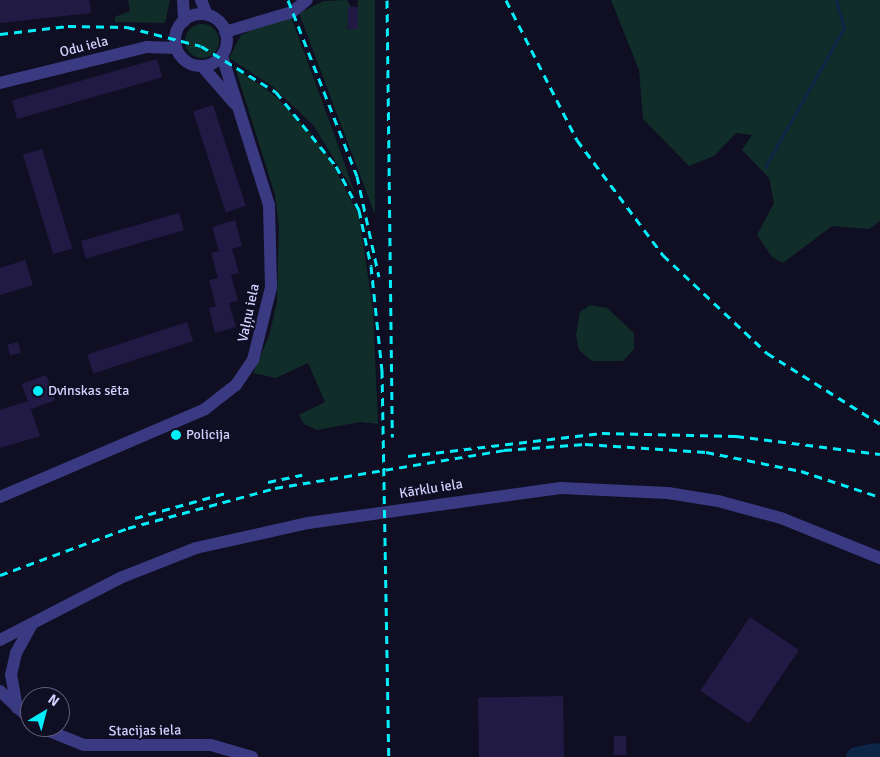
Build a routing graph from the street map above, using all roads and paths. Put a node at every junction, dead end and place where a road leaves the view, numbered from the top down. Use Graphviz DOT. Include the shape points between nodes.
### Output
graph roads {
  1 [pos="183,0"];
  2 [pos="201,0"];
  3 [pos="307,0"];
  4 [pos="207,15"];
  5 [pos="184,21"];
  6 [pos="226,32"];
  7 [pos="176,48"];
  8 [pos="222,56"];
  9 [pos="202,66"];
  10 [pos="0,83"];
  11 [pos="237,104"];
  12 [pos="0,498"];
  13 [pos="880,558"];
  14 [pos="34,621"];
  15 [pos="0,640"];
  16 [pos="0,691"];
  17 [pos="0,703"];
  18 [pos="17,708"];
  19 [pos="20,711"];
  20 [pos="64,737"];
  21 [pos="252,757"];
  1 -- 5 [label="street"];
  2 -- 4 [label="street"];
  3 -- 6 [label="street" via="292,12"];
  4 -- 5 [label="street"];
  4 -- 6 [label="street"];
  5 -- 7 [label="street" via="177,31"];
  6 -- 8 [label="street"];
  7 -- 9 [label="street" via="186,61"];
  7 -- 10 [label="street, Odu iela" via="147,47"];
  8 -- 9 [label="street"];
  8 -- 11 [label="street, Vaļņu iela"];
  9 -- 11 [label="street"];
  11 -- 12 [label="street, Vaļņu iela" via="262,176 273,250 267,316 246,372 225,396 205,409"];
  13 -- 14 [label="street, Kārklu iela" via="781,518 668,493 561,488 432,504 247,534 158,561"];
  14 -- 15 [label="street, Kārklu iela"];
  14 -- 18 [label="street" via="16,653 11,675"];
  16 -- 18 [label="street"];
  17 -- 18 [label="street"];
  18 -- 19 [label="street"];
  20 -- 21 [label="street, Stacijas iela" via="84,745 211,745"];
}
